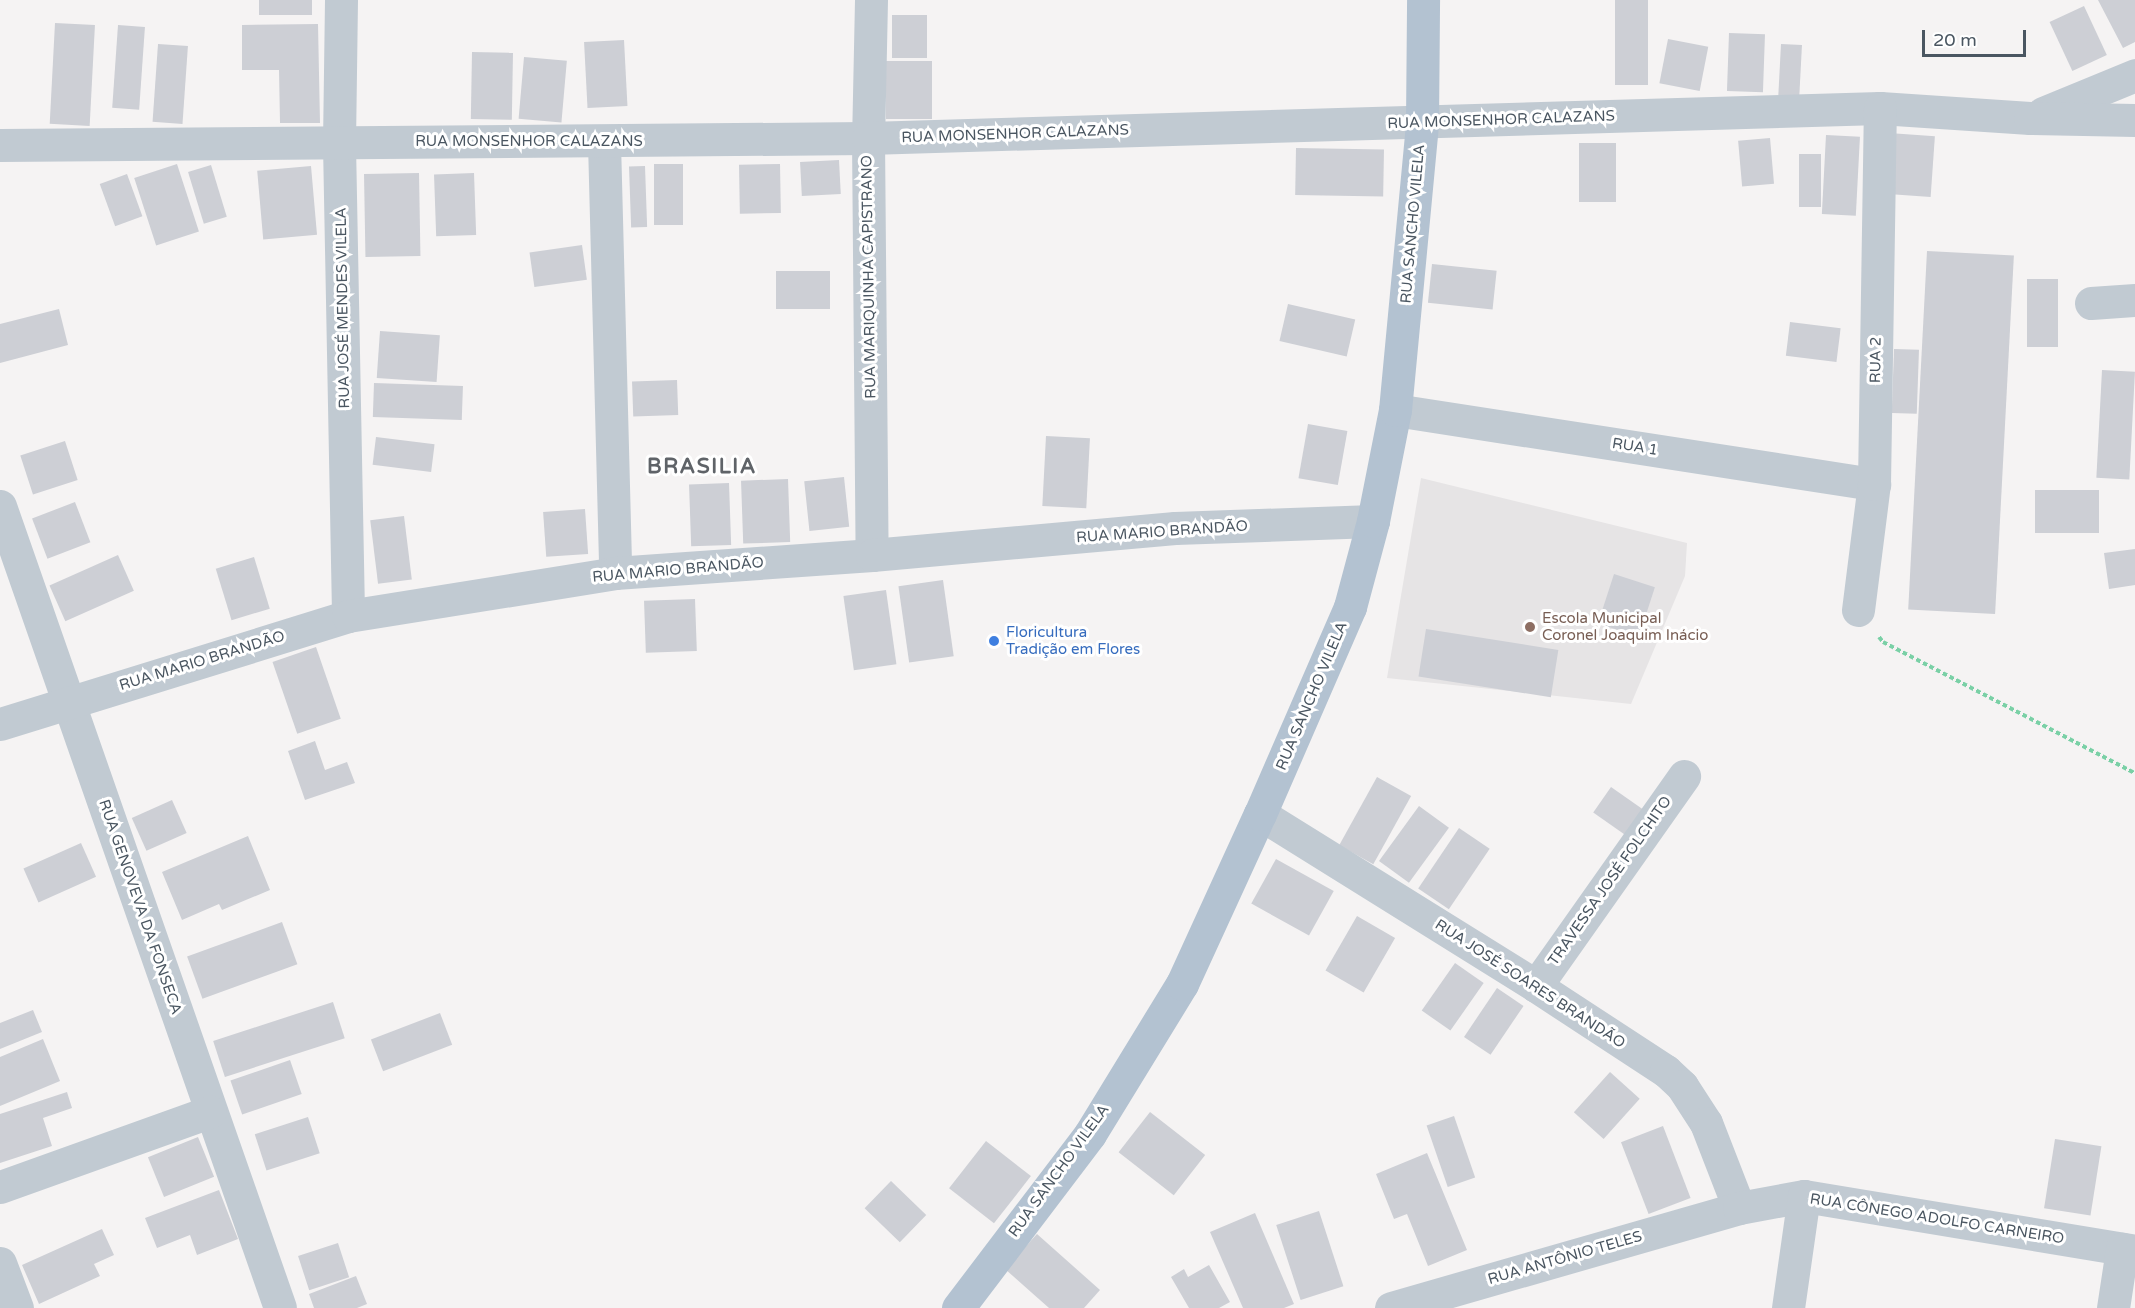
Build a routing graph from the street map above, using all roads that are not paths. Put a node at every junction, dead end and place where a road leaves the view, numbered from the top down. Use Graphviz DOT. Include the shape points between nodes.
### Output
graph roads {
  1 [pos="341,0"];
  2 [pos="871,0"];
  3 [pos="1423,0"];
  4 [pos="2135,75"];
  5 [pos="1880,108"];
  6 [pos="2030,118"];
  7 [pos="2135,120"];
  8 [pos="1422,123"];
  9 [pos="868,138"];
  10 [pos="604,142"];
  11 [pos="339,144"];
  12 [pos="0,145"];
  13 [pos="2135,300"];
  14 [pos="2091,303"];
  15 [pos="1395,410"];
  16 [pos="1874,484"];
  17 [pos="0,506"];
  18 [pos="1374,521"];
  19 [pos="872,555"];
  20 [pos="615,573"];
  21 [pos="1858,610"];
  22 [pos="348,616"];
  23 [pos="68,702"];
  24 [pos="0,724"];
  25 [pos="1684,776"];
  26 [pos="1260,814"];
  27 [pos="1536,986"];
  28 [pos="210,1112"];
  29 [pos="0,1187"];
  30 [pos="1804,1197"];
  31 [pos="1739,1208"];
  32 [pos="2128,1250"];
  33 [pos="0,1263"];
  34 [pos="17,1308"];
  35 [pos="280,1308"];
  36 [pos="958,1308"];
  37 [pos="1391,1308"];
  38 [pos="1788,1308"];
  39 [pos="2113,1308"];
  1 -- 11 [label="street, RUA JOSÉ MENDES VILELA"];
  2 -- 9 [label="street, RUA MARIQUINHA CAPISTRANO"];
  3 -- 8 [label="main road, RUA SANCHO VILELA"];
  4 -- 6 [label="street"];
  5 -- 6 [label="street, RUA MONSENHOR CALAZANS"];
  5 -- 8 [label="street, RUA MONSENHOR CALAZANS"];
  5 -- 16 [label="street, RUA 2"];
  6 -- 7 [label="street, RUA MONSENHOR CALAZANS"];
  8 -- 9 [label="street, RUA MONSENHOR CALAZANS"];
  8 -- 15 [label="main road, RUA SANCHO VILELA"];
  9 -- 10 [label="street, RUA MONSENHOR CALAZANS"];
  9 -- 19 [label="street, RUA MARIQUINHA CAPISTRANO"];
  10 -- 11 [label="street, RUA MONSENHOR CALAZANS"];
  10 -- 20 [label="street"];
  11 -- 12 [label="street, RUA MONSENHOR CALAZANS"];
  11 -- 22 [label="street, RUA JOSÉ MENDES VILELA"];
  13 -- 14 [label="street"];
  15 -- 16 [label="street, RUA 1"];
  15 -- 18 [label="main road, RUA SANCHO VILELA"];
  16 -- 21 [label="street, RUA 2"];
  17 -- 23 [label="street, RUA GENOVEVA DA FONSECA"];
  18 -- 19 [label="street, RUA MARIO BRANDÃO" via="1175,528"];
  18 -- 26 [label="main road, RUA SANCHO VILELA" via="1350,607"];
  19 -- 20 [label="street, RUA MARIO BRANDÃO"];
  20 -- 22 [label="street, RUA MARIO BRANDÃO"];
  22 -- 23 [label="street, RUA MARIO BRANDÃO"];
  23 -- 24 [label="street, RUA MARIO BRANDÃO"];
  23 -- 28 [label="street, RUA GENOVEVA DA FONSECA"];
  25 -- 27 [label="street, TRAVESSA JOSÉ FOLCHITO"];
  26 -- 27 [label="street, RUA JOSÉ SOARES BRANDÃO"];
  26 -- 36 [label="main road, RUA SANCHO VILELA" via="1170,1004 1090,1134"];
  27 -- 31 [label="street, RUA JOSÉ SOARES BRANDÃO" via="1666,1071 1682,1086 1706,1123"];
  28 -- 29 [label="street"];
  28 -- 35 [label="street, RUA GENOVEVA DA FONSECA"];
  30 -- 31 [label="street, RUA CÔNEGO ADOLFO CARNEIRO"];
  30 -- 32 [label="street, RUA CÔNEGO ADOLFO CARNEIRO"];
  30 -- 38 [label="street"];
  31 -- 37 [label="street, RUA ANTÔNIO TELES"];
  32 -- 39 [label="street"];
  33 -- 34 [label="street"];
}
